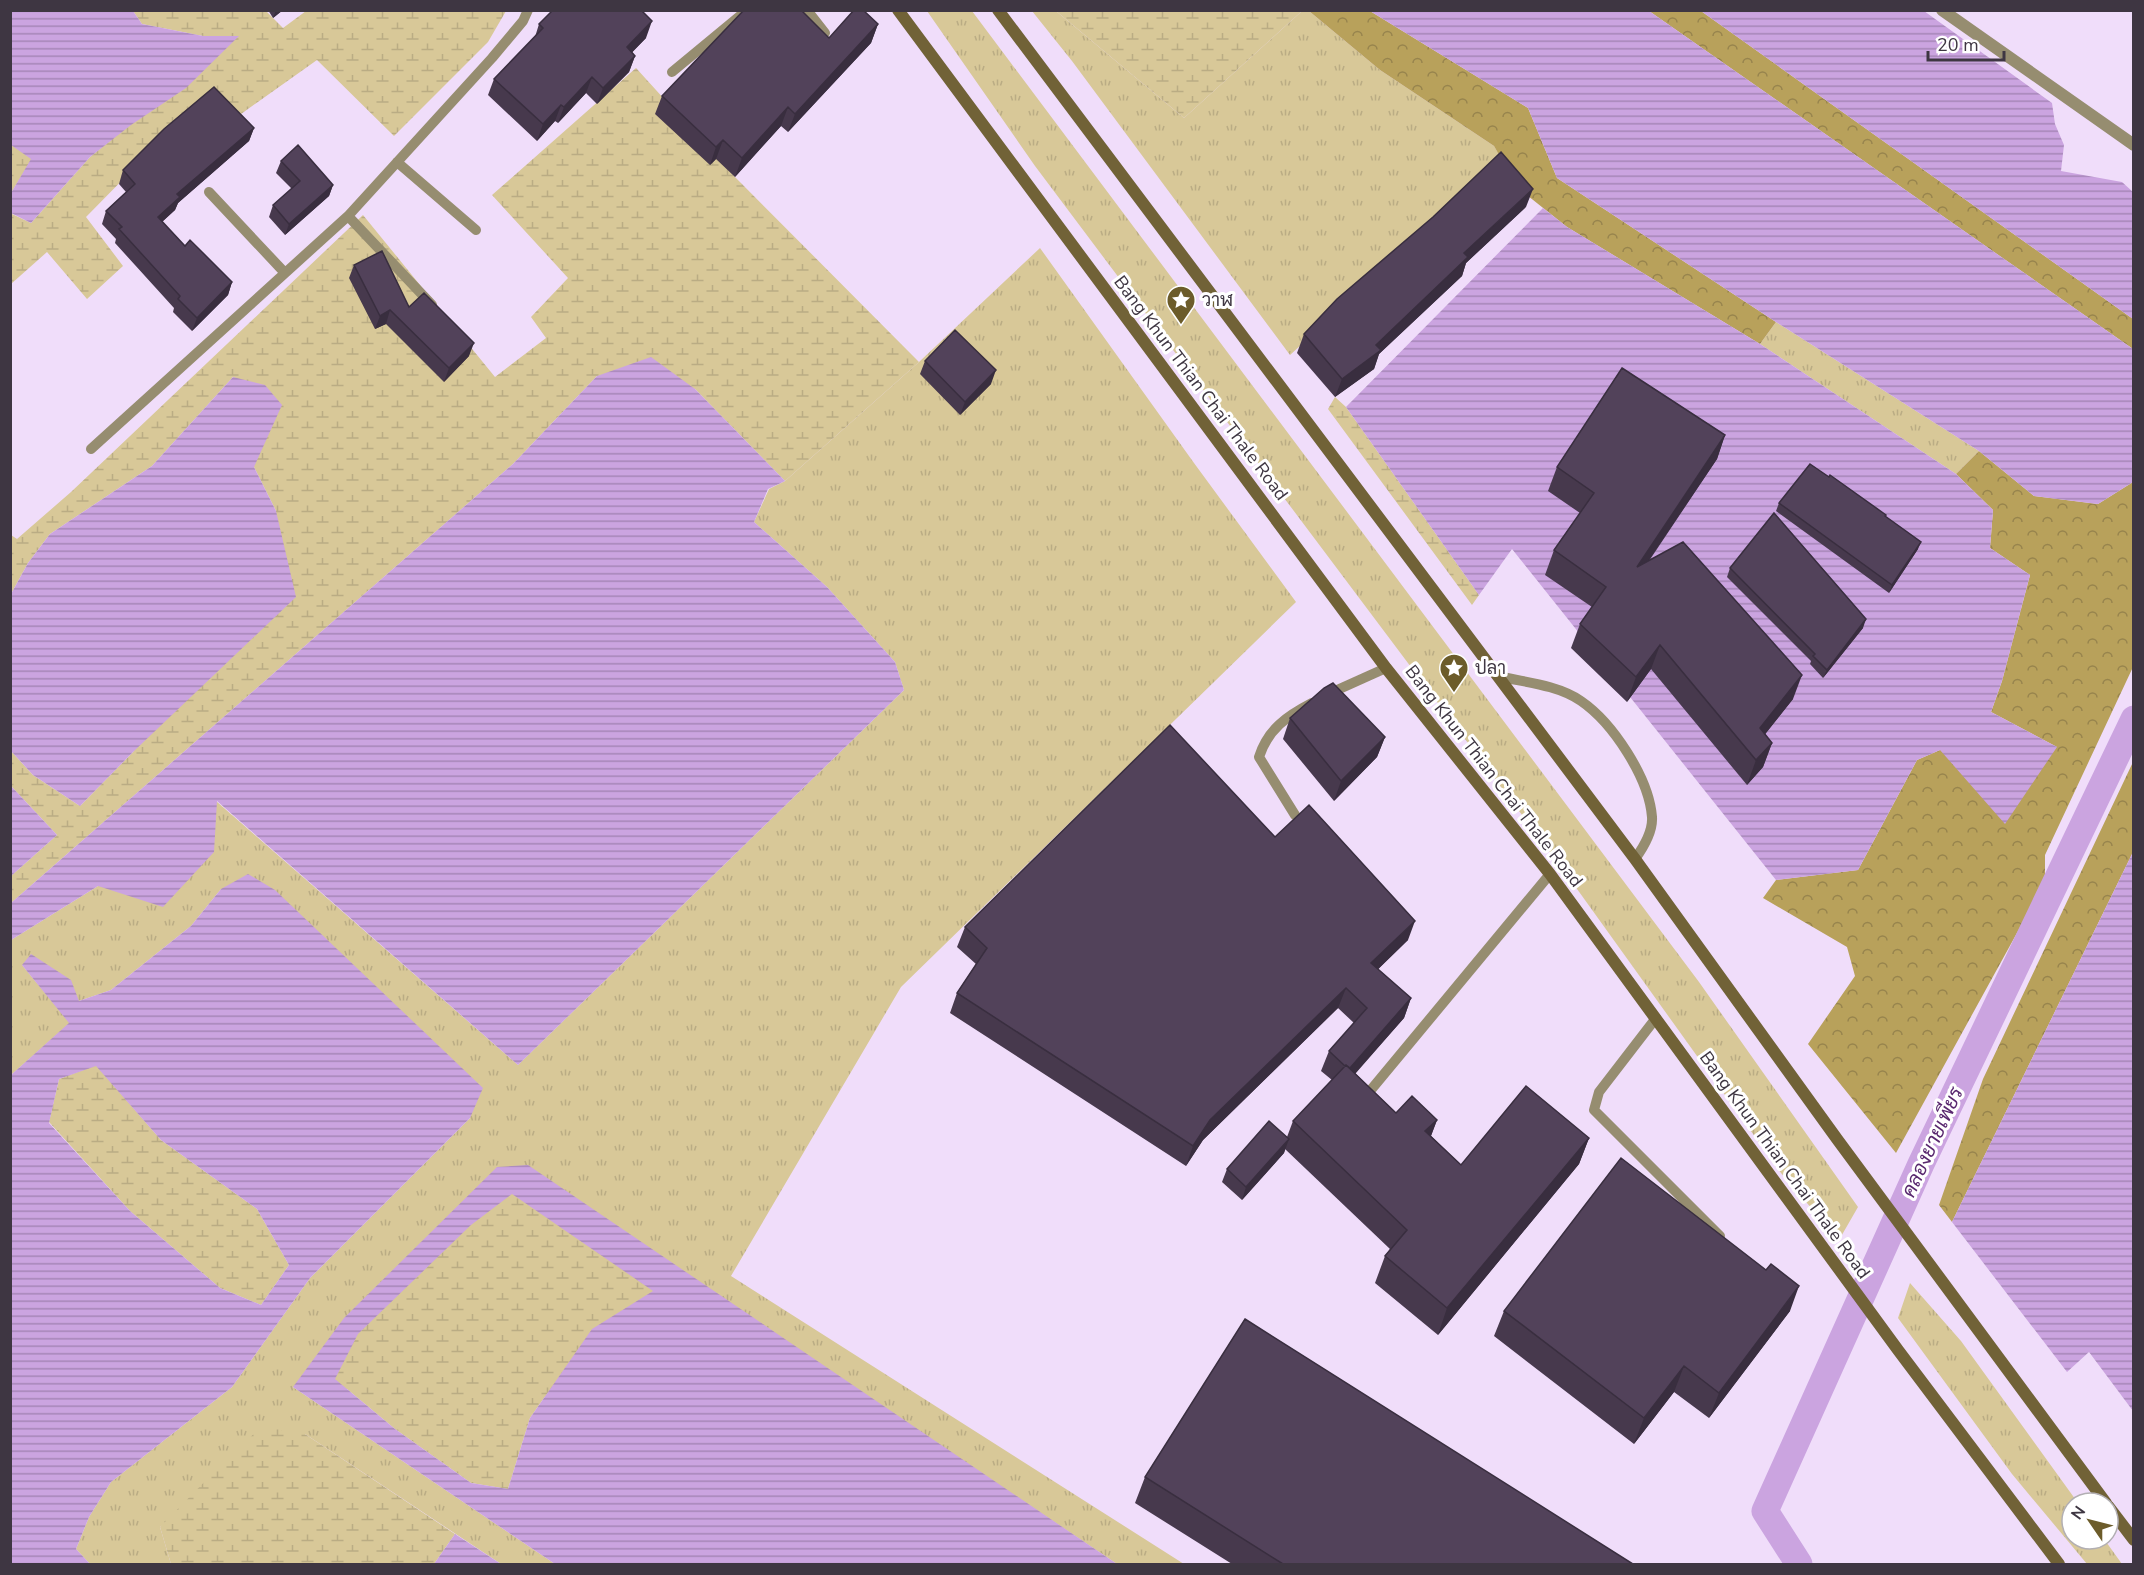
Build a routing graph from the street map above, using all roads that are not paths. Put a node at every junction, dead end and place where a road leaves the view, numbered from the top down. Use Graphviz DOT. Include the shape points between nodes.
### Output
graph roads {
  1 [pos="528,10"];
  2 [pos="747,10"];
  3 [pos="807,10"];
  4 [pos="898,10"];
  5 [pos="998,10"];
  6 [pos="1942,10"];
  7 [pos="825,33"];
  8 [pos="672,72"];
  9 [pos="2133,145"];
  10 [pos="397,162"];
  11 [pos="208,192"];
  12 [pos="348,216"];
  13 [pos="476,230"];
  14 [pos="285,273"];
  15 [pos="443,317"];
  16 [pos="92,449"];
  17 [pos="1386,668"];
  18 [pos="1497,676"];
  19 [pos="1295,815"];
  20 [pos="1635,859"];
  21 [pos="1550,874"];
  22 [pos="1656,1018"];
  23 [pos="1370,1091"];
  24 [pos="1727,1244"];
  25 [pos="2097,1491"];
  26 [pos="2120,1522"];
  27 [pos="2133,1540"];
  28 [pos="2059,1564"];
  1 -- 10 [label="lane" via="492,58"];
  2 -- 8 [label="lane"];
  3 -- 7 [label="lane"];
  4 -- 17 [label="main road, Bang Khun Thian Chai Thale Road"];
  5 -- 18 [label="main road"];
  6 -- 9 [label="street"];
  10 -- 12 [label="lane"];
  10 -- 13 [label="lane"];
  11 -- 14 [label="lane"];
  12 -- 14 [label="lane"];
  12 -- 15 [label="lane"];
  14 -- 16 [label="lane"];
  17 -- 19 [label="lane" via="1292,713 1263,743 1259,756"];
  17 -- 21 [label="main road, Bang Khun Thian Chai Thale Road"];
  18 -- 20 [label="main road"];
  18 -- 20 [label="lane" via="1557,690 1580,701 1619,740 1634,761 1652,819 1645,844"];
  20 -- 25 [label="main road"];
  21 -- 22 [label="main road, Bang Khun Thian Chai Thale Road"];
  21 -- 23 [label="lane"];
  22 -- 24 [label="lane" via="1599,1092 1594,1110"];
  22 -- 28 [label="main road, Bang Khun Thian Chai Thale Road"];
  26 -- 27 [label="main road"];
}
